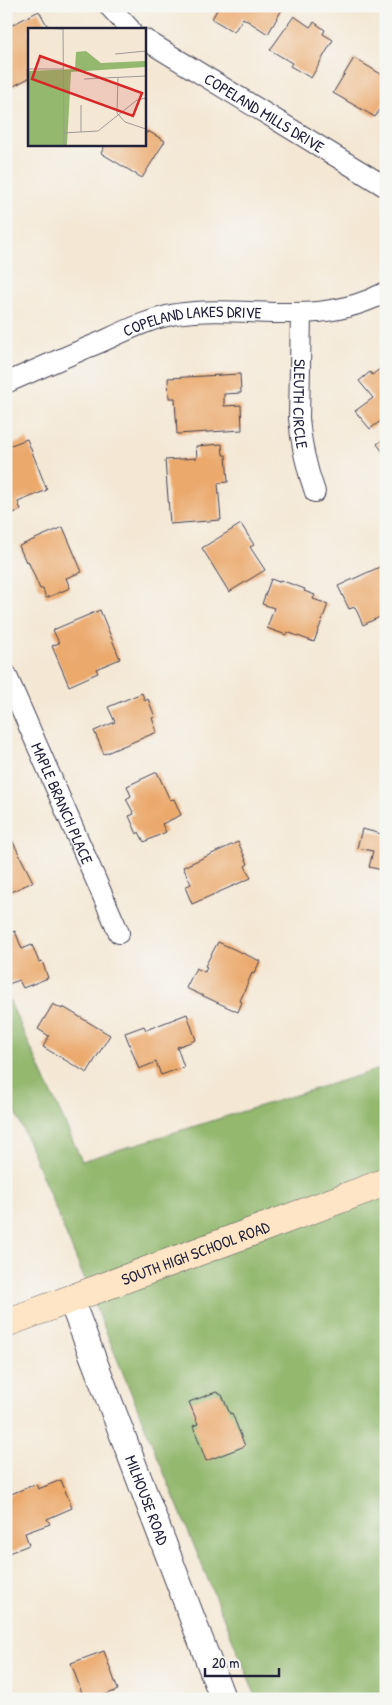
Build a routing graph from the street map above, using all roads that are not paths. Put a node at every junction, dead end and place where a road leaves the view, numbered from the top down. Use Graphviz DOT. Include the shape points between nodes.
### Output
graph roads {
  1 [pos="109,6"];
  2 [pos="129,28"];
  3 [pos="145,40"];
  4 [pos="386,187"];
  5 [pos="386,292"];
  6 [pos="301,314"];
  7 [pos="6,383"];
  8 [pos="315,492"];
  9 [pos="6,674"];
  10 [pos="118,933"];
  11 [pos="386,1182"];
  12 [pos="71,1300"];
  13 [pos="6,1323"];
  14 [pos="223,1699"];
  1 -- 2 [label="street"];
  3 -- 4 [label="street, COPELAND MILLS DRIVE"];
  5 -- 6 [label="street, COPELAND LAKES DRIVE" via="346,308"];
  6 -- 7 [label="street, COPELAND LAKES DRIVE" via="198,312 168,316 136,326"];
  6 -- 8 [label="street, SLEUTH CIRCLE" via="299,418 305,464"];
  9 -- 10 [label="street, MAPLE BRANCH PLACE"];
  11 -- 12 [label="main road, SOUTH HIGH SCHOOL ROAD"];
  12 -- 13 [label="main road, SOUTH HIGH SCHOOL ROAD"];
  12 -- 14 [label="street, MILHOUSE ROAD"];
}
